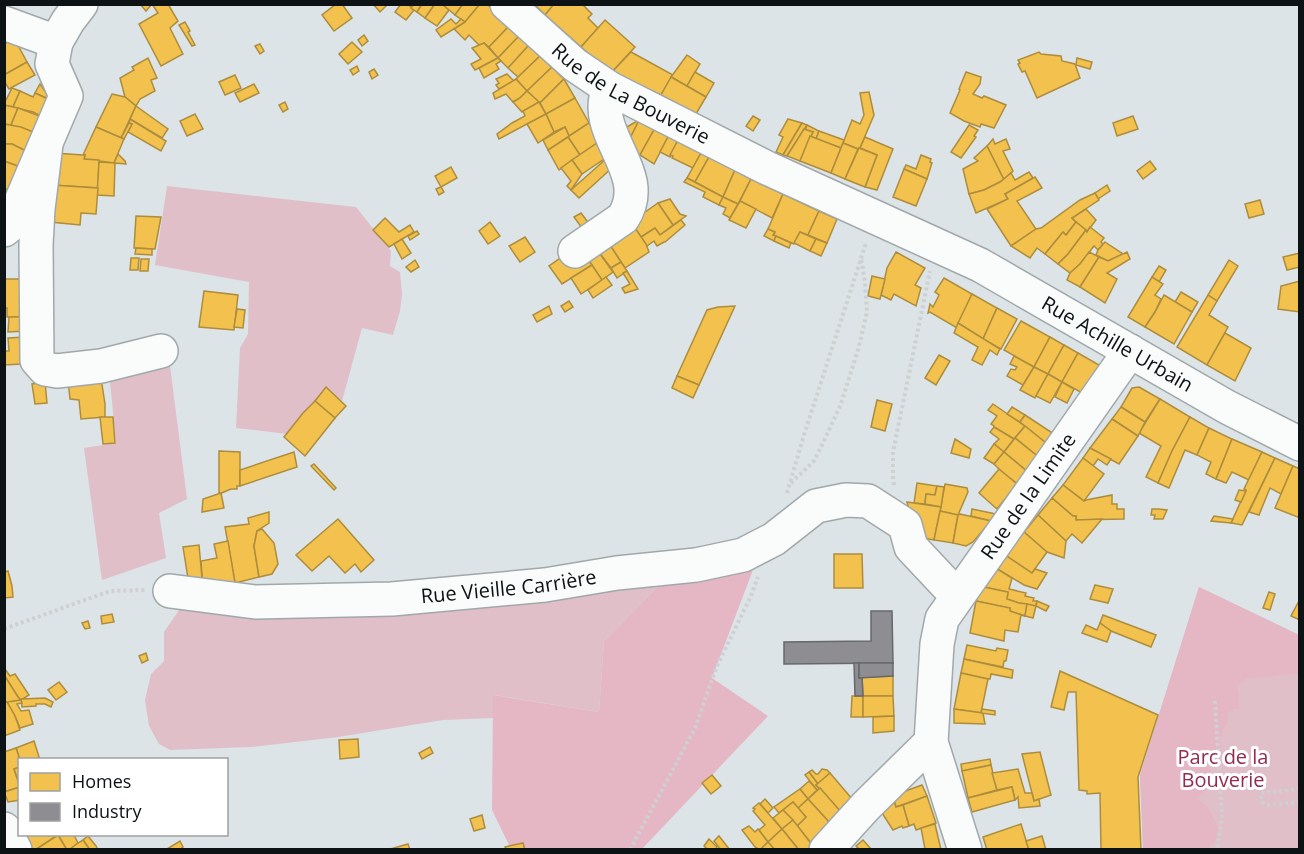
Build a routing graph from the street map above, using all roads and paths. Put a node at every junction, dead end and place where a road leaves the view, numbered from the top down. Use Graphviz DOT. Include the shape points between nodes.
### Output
graph roads {
  1 [pos="81,4"];
  2 [pos="507,4"];
  3 [pos="4,23"];
  4 [pos="56,42"];
  5 [pos="609,88"];
  6 [pos="45,144"];
  7 [pos="4,230"];
  8 [pos="935,244"];
  9 [pos="575,251"];
  10 [pos="861,258"];
  11 [pos="161,351"];
  12 [pos="1130,351"];
  13 [pos="1299,444"];
  14 [pos="790,485"];
  15 [pos="905,525"];
  16 [pos="170,591"];
  17 [pos="957,596"];
  18 [pos="4,628"];
  19 [pos="1215,701"];
  20 [pos="931,742"];
  21 [pos="1299,789"];
  22 [pos="1299,802"];
  23 [pos="4,829"];
  24 [pos="15,849"];
  25 [pos="826,849"];
  26 [pos="965,849"];
  27 [pos="1217,849"];
  1 -- 4 [label="street"];
  2 -- 5 [label="street, Rue de La Bouverie" via="575,65"];
  3 -- 4 [label="street"];
  4 -- 6 [label="street" via="52,64 66,96"];
  5 -- 8 [label="street, Rue de La Bouverie" via="767,168"];
  5 -- 9 [label="street" via="606,118 631,181 632,200 623,218"];
  6 -- 7 [label="street" via="19,206"];
  6 -- 11 [label="street" via="36,245 37,360 45,369 57,371 101,366"];
  8 -- 12 [label="street, Rue Achille Urbain"];
  8 -- 15 [label="path" via="893,452 893,478"];
  10 -- 14 [label="path" via="867,312 841,404 814,461"];
  12 -- 13 [label="street, Rue Achille Urbain"];
  12 -- 17 [label="street, Rue de la Limite"];
  15 -- 16 [label="street, Rue Vieille Carrière" via="868,501 846,500 816,506 774,539 743,555 696,565 392,599 255,602"];
  15 -- 17 [label="street" via="911,547"];
  16 -- 18 [label="path" via="110,591"];
  17 -- 20 [label="street, Rue de la Limite" via="942,619 937,644"];
  19 -- 27 [label="path" via="1222,817"];
  20 -- 25 [label="street"];
  20 -- 26 [label="street"];
  21 -- 22 [label="path" via="1261,793 1262,802 1269,805"];
  23 -- 24 [label="street"];
}
